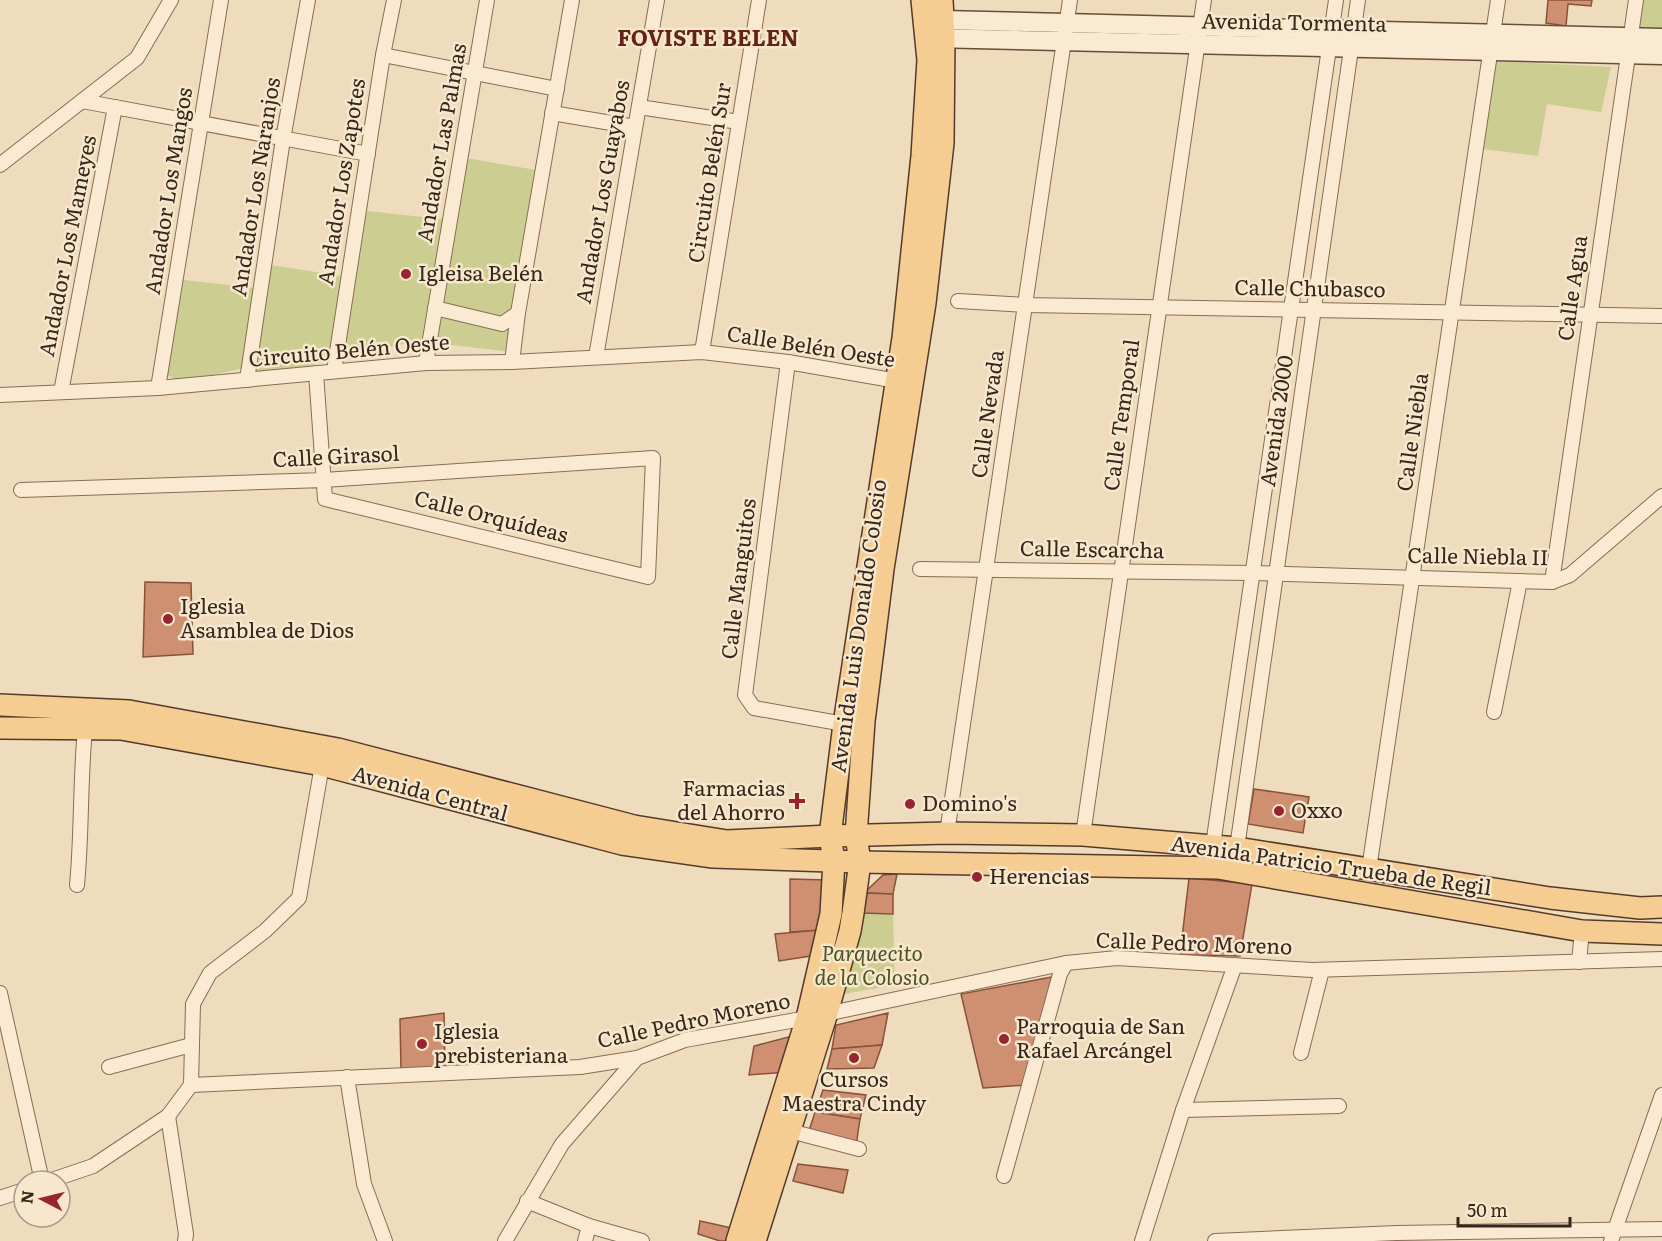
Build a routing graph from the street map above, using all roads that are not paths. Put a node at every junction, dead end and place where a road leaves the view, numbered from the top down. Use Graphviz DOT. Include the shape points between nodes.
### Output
graph roads {
  1 [pos="171,0"];
  2 [pos="221,0"];
  3 [pos="308,0"];
  4 [pos="394,0"];
  5 [pos="487,0"];
  6 [pos="573,0"];
  7 [pos="657,0"];
  8 [pos="759,0"];
  9 [pos="922,0"];
  10 [pos="1071,0"];
  11 [pos="1204,0"];
  12 [pos="1336,0"];
  13 [pos="1358,0"];
  14 [pos="1498,0"];
  15 [pos="1636,0"];
  16 [pos="939,24"];
  17 [pos="1066,32"];
  18 [pos="1199,35"];
  19 [pos="1331,38"];
  20 [pos="1662,38"];
  21 [pos="1352,39"];
  22 [pos="1491,42"];
  23 [pos="1630,46"];
  24 [pos="383,55"];
  25 [pos="1662,55"];
  26 [pos="475,74"];
  27 [pos="556,89"];
  28 [pos="82,101"];
  29 [pos="116,107"];
  30 [pos="639,107"];
  31 [pos="552,113"];
  32 [pos="739,122"];
  33 [pos="202,123"];
  34 [pos="635,127"];
  35 [pos="283,139"];
  36 [pos="368,154"];
  37 [pos="0,165"];
  38 [pos="958,301"];
  39 [pos="1026,305"];
  40 [pos="1159,307"];
  41 [pos="435,308"];
  42 [pos="1292,310"];
  43 [pos="1314,310"];
  44 [pos="1451,312"];
  45 [pos="518,313"];
  46 [pos="1590,315"];
  47 [pos="1662,316"];
  48 [pos="702,352"];
  49 [pos="596,357"];
  50 [pos="512,362"];
  51 [pos="788,362"];
  52 [pos="426,363"];
  53 [pos="334,371"];
  54 [pos="316,373"];
  55 [pos="247,380"];
  56 [pos="904,382"];
  57 [pos="158,388"];
  58 [pos="61,392"];
  59 [pos="0,395"];
  60 [pos="324,480"];
  61 [pos="21,490"];
  62 [pos="1662,496"];
  63 [pos="920,569"];
  64 [pos="986,570"];
  65 [pos="1121,572"];
  66 [pos="1264,573"];
  67 [pos="648,577"];
  68 [pos="1412,578"];
  69 [pos="1520,581"];
  70 [pos="1552,582"];
  71 [pos="0,705"];
  72 [pos="1494,712"];
  73 [pos="844,724"];
  74 [pos="0,728"];
  75 [pos="86,729"];
  76 [pos="322,765"];
  77 [pos="947,833"];
  78 [pos="1083,835"];
  79 [pos="830,836"];
  80 [pos="856,836"];
  81 [pos="1213,845"];
  82 [pos="1237,848"];
  83 [pos="834,861"];
  84 [pos="860,862"];
  85 [pos="1369,869"];
  86 [pos="77,885"];
  87 [pos="1662,907"];
  88 [pos="1582,931"];
  89 [pos="1662,934"];
  90 [pos="1662,959"];
  91 [pos="1579,962"];
  92 [pos="1066,963"];
  93 [pos="1235,965"];
  94 [pos="1322,970"];
  95 [pos="0,993"];
  96 [pos="817,1015"];
  97 [pos="191,1045"];
  98 [pos="1301,1053"];
  99 [pos="637,1058"];
  100 [pos="109,1066"];
  101 [pos="347,1077"];
  102 [pos="191,1085"];
  103 [pos="1662,1095"];
  104 [pos="1339,1106"];
  105 [pos="1183,1110"];
  106 [pos="168,1116"];
  107 [pos="790,1131"];
  108 [pos="859,1149"];
  109 [pos="39,1169"];
  110 [pos="72,1173"];
  111 [pos="1004,1176"];
  112 [pos="527,1201"];
  113 [pos="589,1226"];
  114 [pos="1662,1229"];
  115 [pos="1613,1235"];
  116 [pos="185,1241"];
  117 [pos="385,1241"];
  118 [pos="505,1241"];
  119 [pos="585,1241"];
  120 [pos="642,1241"];
  121 [pos="737,1241"];
  122 [pos="755,1241"];
  123 [pos="1143,1241"];
  124 [pos="1215,1241"];
  1 -- 28 [label="street" via="137,58"];
  2 -- 33 [label="street, Andador Los Mangos"];
  3 -- 35 [label="street, Andador Los Naranjos"];
  4 -- 24 [label="street, Andador Los Zapotes"];
  5 -- 26 [label="street, Andador Las Palmas"];
  6 -- 27 [label="street"];
  7 -- 30 [label="street, Andador Los Guayabos"];
  8 -- 32 [label="street, Circuito Belén Sur"];
  9 -- 16 [label="main road"];
  10 -- 17 [label="street, Calle Nevada"];
  11 -- 18 [label="street, Calle Temporal"];
  12 -- 19 [label="street, Avenida 2000"];
  13 -- 21 [label="street, Avenida 2000"];
  14 -- 22 [label="street, Calle Niebla"];
  15 -- 23 [label="street, Calle Agua"];
  16 -- 17 [label="street, Avenida Tormenta"];
  16 -- 56 [label="main road" via="943,143"];
  17 -- 18 [label="street, Avenida Tormenta"];
  17 -- 39 [label="street, Calle Nevada"];
  18 -- 19 [label="street, Avenida Tormenta"];
  18 -- 40 [label="street, Calle Temporal"];
  19 -- 21 [label="street, Avenida Tormenta"];
  19 -- 42 [label="street, Avenida 2000"];
  20 -- 23 [label="street, Avenida Tormenta"];
  21 -- 22 [label="street, Avenida Tormenta"];
  21 -- 43 [label="street, Avenida 2000"];
  22 -- 23 [label="street, Avenida Tormenta"];
  22 -- 44 [label="street, Calle Niebla"];
  23 -- 25 [label="street, Avenida Tormenta"];
  23 -- 46 [label="street, Calle Agua"];
  24 -- 26 [label="street"];
  24 -- 36 [label="street, Andador Los Zapotes"];
  26 -- 27 [label="street"];
  26 -- 41 [label="street, Andador Las Palmas"];
  27 -- 31 [label="street"];
  28 -- 29 [label="street"];
  28 -- 37 [label="street"];
  29 -- 33 [label="street"];
  29 -- 58 [label="street, Andador Los Mameyes"];
  30 -- 32 [label="street"];
  30 -- 34 [label="street, Andador Los Guayabos"];
  31 -- 34 [label="street"];
  31 -- 45 [label="street"];
  32 -- 48 [label="street, Circuito Belén Sur"];
  33 -- 35 [label="street"];
  33 -- 57 [label="street, Andador Los Mangos"];
  34 -- 49 [label="street, Andador Los Guayabos"];
  35 -- 36 [label="street"];
  35 -- 55 [label="street, Andador Los Naranjos"];
  36 -- 53 [label="street, Andador Los Zapotes"];
  38 -- 39 [label="street, Calle Chubasco"];
  39 -- 40 [label="street, Calle Chubasco"];
  39 -- 64 [label="street, Calle Nevada"];
  40 -- 42 [label="street, Calle Chubasco"];
  40 -- 65 [label="street, Calle Temporal"];
  41 -- 45 [label="street" via="502,324"];
  41 -- 52 [label="street, Andador Las Palmas"];
  42 -- 43 [label="street, Calle Chubasco"];
  42 -- 66 [label="street, Avenida 2000"];
  43 -- 44 [label="street, Calle Chubasco"];
  43 -- 66 [label="street, Avenida 2000"];
  44 -- 46 [label="street, Calle Chubasco"];
  44 -- 68 [label="street, Calle Niebla"];
  45 -- 50 [label="street"];
  46 -- 47 [label="street, Calle Chubasco"];
  46 -- 70 [label="street, Calle Agua"];
  48 -- 49 [label="street, Circuito Belén Oeste"];
  48 -- 51 [label="street, Calle Belén Oeste"];
  49 -- 50 [label="street, Circuito Belén Oeste"];
  50 -- 52 [label="street, Circuito Belén Oeste"];
  51 -- 56 [label="street, Calle Belén Oeste"];
  51 -- 73 [label="street, Calle Manguitos" via="745,695 754,708"];
  52 -- 53 [label="street, Circuito Belén Oeste"];
  53 -- 54 [label="street, Circuito Belén Oeste"];
  54 -- 55 [label="street, Circuito Belén Oeste"];
  54 -- 60 [label="street"];
  55 -- 57 [label="street, Circuito Belén Oeste"];
  56 -- 73 [label="main road, Avenida Luis Donaldo Colosio"];
  56 -- 80 [label="main road" via="864,721"];
  57 -- 58 [label="street, Circuito Belén Oeste"];
  58 -- 59 [label="street, Circuito Belén Oeste"];
  60 -- 61 [label="street, Calle Girasol"];
  60 -- 67 [label="street, Calle Orquídeas" via="325,499"];
  60 -- 67 [label="street, Calle Girasol" via="653,458"];
  62 -- 70 [label="street, Calle Niebla II" via="1570,575"];
  63 -- 64 [label="street, Calle Escarcha"];
  64 -- 65 [label="street, Calle Escarcha"];
  64 -- 77 [label="street, Calle Nevada"];
  65 -- 66 [label="street, Calle Escarcha"];
  65 -- 78 [label="street, Calle Temporal"];
  66 -- 68 [label="street, Calle Niebla II"];
  66 -- 81 [label="street, Avenida 2000"];
  66 -- 82 [label="street, Avenida 2000"];
  68 -- 69 [label="street, Calle Niebla II"];
  68 -- 85 [label="street, Calle Niebla"];
  69 -- 70 [label="street, Calle Niebla II"];
  69 -- 72 [label="street"];
  71 -- 79 [label="main road, Avenida Central" via="129,711 338,749 634,826 727,841"];
  73 -- 79 [label="main road, Avenida Luis Donaldo Colosio"];
  74 -- 75 [label="main road, Avenida Central"];
  75 -- 76 [label="main road, Avenida Central" via="121,729"];
  75 -- 86 [label="street"];
  76 -- 83 [label="main road, Avenida Central" via="621,844 712,857"];
  76 -- 97 [label="street" via="299,898 265,931 210,973 193,1004"];
  77 -- 78 [label="main road, Avenida Patricio Trueba de Regil"];
  77 -- 80 [label="main road, Avenida Patricio Trueba de Regil"];
  78 -- 81 [label="main road, Avenida Patricio Trueba de Regil"];
  79 -- 80 [label="main road, Avenida Central"];
  79 -- 83 [label="main road, Avenida Luis Donaldo Colosio"];
  80 -- 84 [label="main road"];
  81 -- 82 [label="main road, Avenida Patricio Trueba de Regil"];
  82 -- 85 [label="main road, Avenida Patricio Trueba de Regil"];
  83 -- 84 [label="main road, Avenida Central"];
  83 -- 96 [label="main road, Avenida Luis Donaldo Colosio"];
  84 -- 88 [label="main road, Avenida Patricio Trueba de Regil" via="1218,868"];
  84 -- 96 [label="main road" via="850,931"];
  85 -- 87 [label="main road, Avenida Patricio Trueba de Regil" via="1550,898"];
  88 -- 89 [label="main road, Avenida Patricio Trueba de Regil"];
  88 -- 91 [label="street"];
  90 -- 91 [label="street, Calle Pedro Moreno"];
  91 -- 94 [label="street, Calle Pedro Moreno"];
  92 -- 93 [label="street, Calle Pedro Moreno" via="1117,958"];
  92 -- 96 [label="street, Calle Pedro Moreno"];
  92 -- 111 [label="street"];
  93 -- 94 [label="street, Calle Pedro Moreno"];
  93 -- 105 [label="street"];
  94 -- 98 [label="street"];
  95 -- 109 [label="street"];
  96 -- 99 [label="street, Calle Pedro Moreno" via="685,1040"];
  96 -- 107 [label="main road"];
  96 -- 121 [label="main road, Avenida Luis Donaldo Colosio"];
  97 -- 100 [label="street"];
  97 -- 102 [label="street"];
  99 -- 101 [label="street, Calle Pedro Moreno" via="580,1067"];
  99 -- 112 [label="street" via="562,1144"];
  101 -- 102 [label="street, Calle Pedro Moreno"];
  101 -- 117 [label="street" via="364,1184"];
  102 -- 106 [label="street"];
  103 -- 115 [label="street"];
  104 -- 105 [label="street"];
  105 -- 123 [label="street"];
  106 -- 110 [label="street" via="93,1166"];
  106 -- 116 [label="street"];
  107 -- 108 [label="street"];
  107 -- 122 [label="main road"];
  112 -- 113 [label="street"];
  112 -- 118 [label="street"];
  113 -- 119 [label="street"];
  113 -- 120 [label="street"];
  114 -- 115 [label="street"];
  115 -- 124 [label="street" via="1396,1233"];
}
